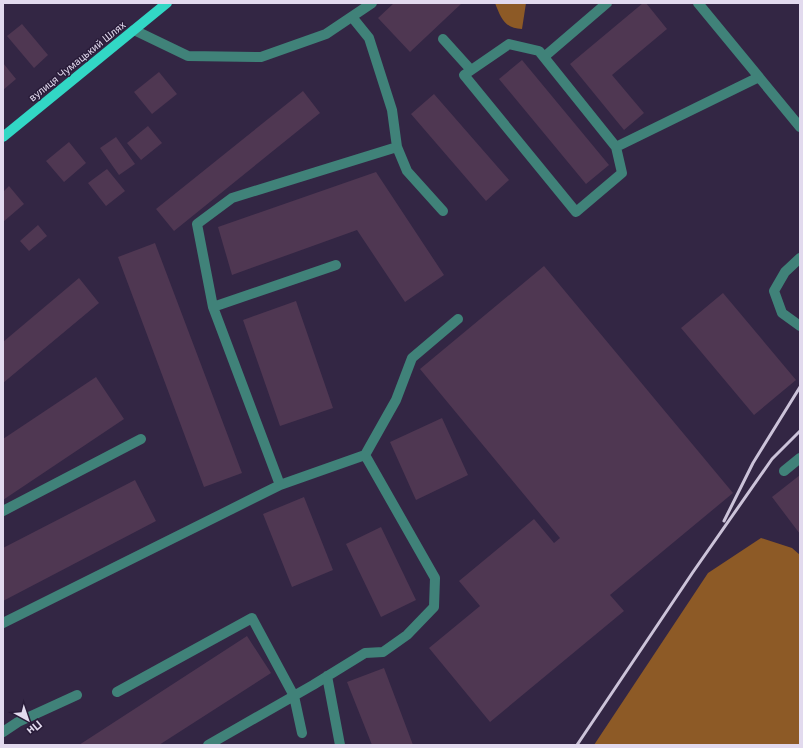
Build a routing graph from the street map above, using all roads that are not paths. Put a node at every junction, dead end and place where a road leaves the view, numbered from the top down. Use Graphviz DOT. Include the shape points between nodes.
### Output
graph roads {
  1 [pos="167,3"];
  2 [pos="372,3"];
  3 [pos="607,3"];
  4 [pos="698,3"];
  5 [pos="352,17"];
  6 [pos="134,30"];
  7 [pos="443,39"];
  8 [pos="544,57"];
  9 [pos="471,70"];
  10 [pos="759,78"];
  11 [pos="800,127"];
  12 [pos="3,137"];
  13 [pos="397,147"];
  14 [pos="616,147"];
  15 [pos="443,211"];
  16 [pos="800,258"];
  17 [pos="336,265"];
  18 [pos="213,307"];
  19 [pos="458,319"];
  20 [pos="800,326"];
  21 [pos="141,439"];
  22 [pos="365,454"];
  23 [pos="800,458"];
  24 [pos="784,470"];
  25 [pos="280,485"];
  26 [pos="3,511"];
  27 [pos="3,624"];
  28 [pos="327,676"];
  29 [pos="117,692"];
  30 [pos="77,695"];
  31 [pos="294,696"];
  32 [pos="3,732"];
  33 [pos="302,733"];
  34 [pos="208,745"];
  35 [pos="340,745"];
  1 -- 6 [label="main road, вулиця Чумацький Шлях"];
  2 -- 5 [label="lane"];
  3 -- 8 [label="lane"];
  4 -- 10 [label="lane"];
  5 -- 6 [label="lane" via="326,34 261,58 188,56"];
  5 -- 13 [label="lane" via="369,38 392,110"];
  6 -- 12 [label="main road, вулиця Чумацький Шлях"];
  7 -- 9 [label="lane"];
  8 -- 9 [label="lane" via="539,51 509,44"];
  8 -- 14 [label="lane"];
  9 -- 14 [label="lane" via="464,75 576,212 622,174"];
  10 -- 11 [label="lane"];
  10 -- 14 [label="lane"];
  13 -- 15 [label="lane" via="407,172"];
  13 -- 18 [label="lane" via="232,198 197,224"];
  16 -- 20 [label="lane" via="785,272 774,291 782,313"];
  17 -- 18 [label="lane"];
  18 -- 25 [label="lane"];
  19 -- 22 [label="lane" via="412,358 396,400"];
  21 -- 26 [label="lane"];
  22 -- 25 [label="lane"];
  22 -- 28 [label="lane" via="435,578 434,607 408,635 383,652 365,653"];
  23 -- 24 [label="lane"];
  25 -- 27 [label="lane"];
  28 -- 31 [label="lane"];
  28 -- 35 [label="lane"];
  29 -- 31 [label="lane" via="252,618"];
  30 -- 32 [label="lane" via="18,722"];
  31 -- 33 [label="lane"];
  31 -- 34 [label="lane"];
}
